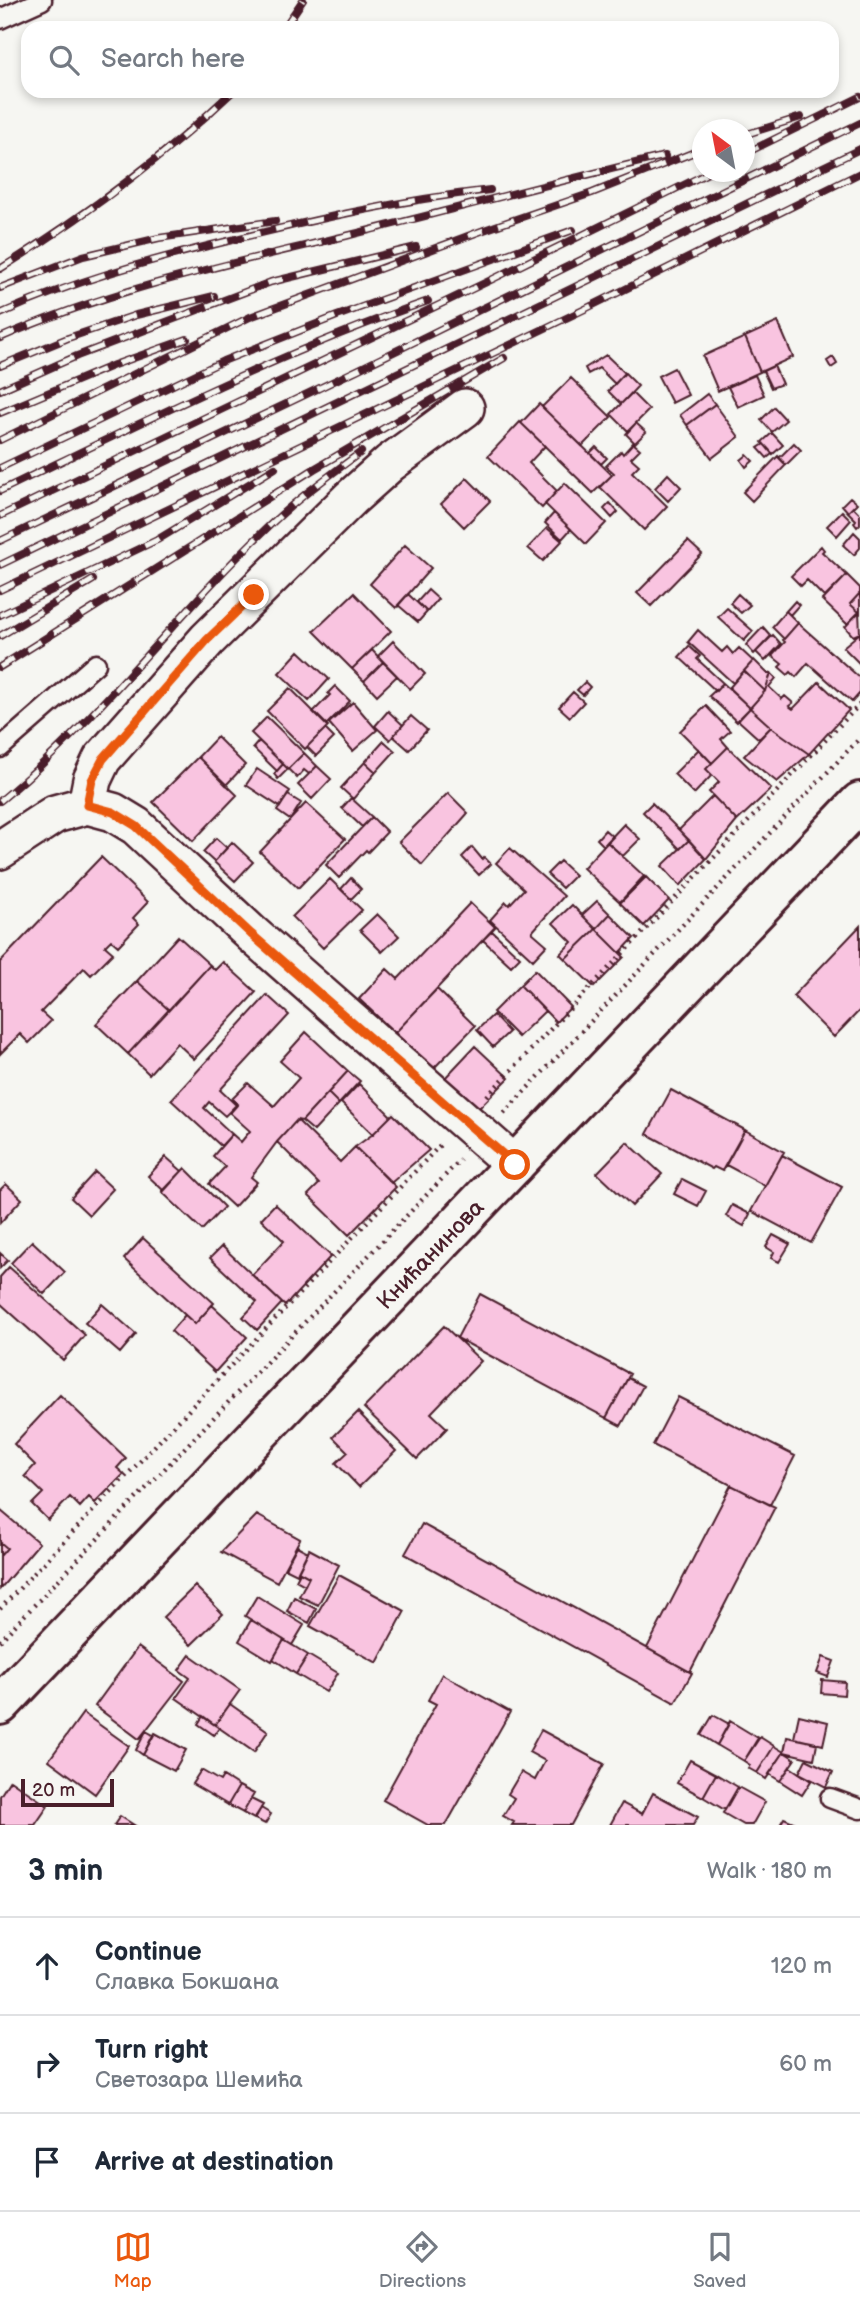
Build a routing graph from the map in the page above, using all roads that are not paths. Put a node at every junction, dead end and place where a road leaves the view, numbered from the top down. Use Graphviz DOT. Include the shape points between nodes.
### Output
graph roads {
  1 [pos="42,0"];
  2 [pos="0,19"];
  3 [pos="465,408"];
  4 [pos="96,664"];
  5 [pos="0,748"];
  6 [pos="860,802"];
  7 [pos="87,805"];
  8 [pos="0,850"];
  9 [pos="515,1165"];
  10 [pos="0,1705"];
  11 [pos="830,1798"];
  12 [pos="860,1809"];
  1 -- 2 [label="lane"];
  3 -- 7 [label="street" via="390,463 207,640 103,759"];
  4 -- 5 [label="lane"];
  6 -- 9 [label="main road, Книћанинова"];
  7 -- 8 [label="street" via="55,814"];
  7 -- 9 [label="street" via="113,812 136,826 251,934"];
  9 -- 10 [label="main road, Книћанинова"];
  11 -- 12 [label="lane"];
}
